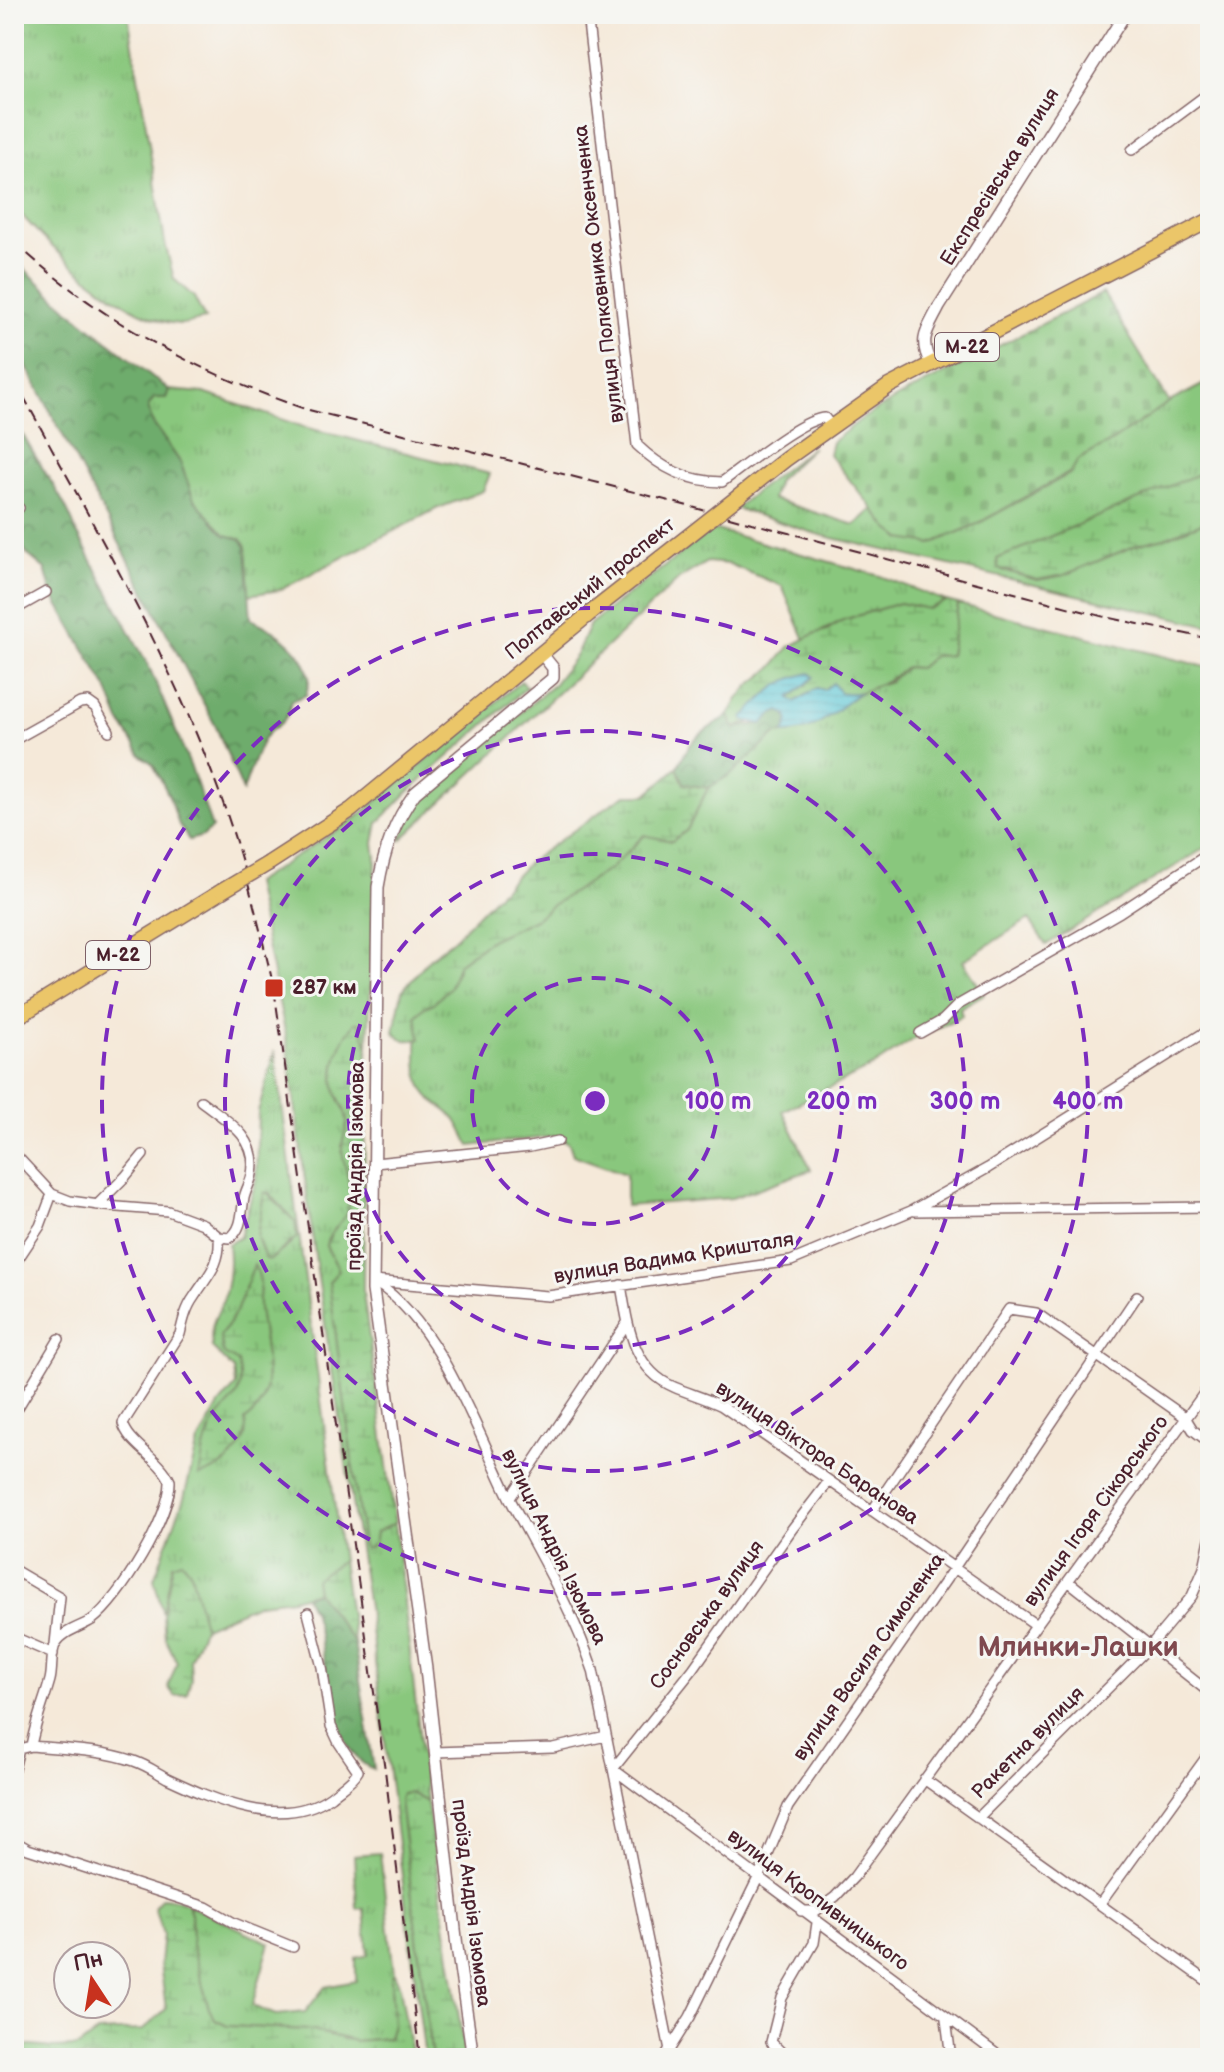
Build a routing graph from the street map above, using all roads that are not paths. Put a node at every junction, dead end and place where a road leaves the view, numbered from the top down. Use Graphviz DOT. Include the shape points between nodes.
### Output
graph roads {
  1 [pos="587,14"];
  2 [pos="1125,14"];
  3 [pos="1210,92"];
  4 [pos="1132,150"];
  5 [pos="1210,220"];
  6 [pos="931,364"];
  7 [pos="831,426"];
  8 [pos="46,592"];
  9 [pos="14,610"];
  10 [pos="541,653"];
  11 [pos="109,731"];
  12 [pos="14,740"];
  13 [pos="1210,853"];
  14 [pos="14,1019"];
  15 [pos="1210,1029"];
  16 [pos="920,1033"];
  17 [pos="201,1101"];
  18 [pos="558,1141"];
  19 [pos="14,1153"];
  20 [pos="143,1155"];
  21 [pos="375,1163"];
  22 [pos="52,1194"];
  23 [pos="1208,1204"];
  24 [pos="97,1205"];
  25 [pos="911,1211"];
  26 [pos="219,1237"];
  27 [pos="14,1265"];
  28 [pos="373,1281"];
  29 [pos="621,1285"];
  30 [pos="1137,1296"];
  31 [pos="627,1323"];
  32 [pos="59,1339"];
  33 [pos="1096,1357"];
  34 [pos="1210,1385"];
  35 [pos="14,1414"];
  36 [pos="1185,1417"];
  37 [pos="1210,1443"];
  38 [pos="829,1481"];
  39 [pos="510,1498"];
  40 [pos="872,1511"];
  41 [pos="1210,1539"];
  42 [pos="954,1568"];
  43 [pos="14,1570"];
  44 [pos="1068,1581"];
  45 [pos="308,1613"];
  46 [pos="1036,1625"];
  47 [pos="14,1637"];
  48 [pos="1150,1646"];
  49 [pos="54,1649"];
  50 [pos="1210,1693"];
  51 [pos="606,1736"];
  52 [pos="31,1746"];
  53 [pos="17,1748"];
  54 [pos="435,1752"];
  55 [pos="1210,1752"];
  56 [pos="14,1769"];
  57 [pos="613,1769"];
  58 [pos="924,1779"];
  59 [pos="978,1818"];
  60 [pos="14,1841"];
  61 [pos="759,1876"];
  62 [pos="1100,1904"];
  63 [pos="801,1911"];
  64 [pos="817,1923"];
  65 [pos="293,1947"];
  66 [pos="1210,1983"];
  67 [pos="946,2019"];
  68 [pos="667,2054"];
  69 [pos="473,2058"];
  70 [pos="787,2058"];
  71 [pos="951,2058"];
  72 [pos="1002,2058"];
  1 -- 7 [label="street, вулиця Полковника Оксенченка" via="637,445 676,475 722,482 796,429 820,417"];
  2 -- 6 [label="street, Експресівська вулиця" via="939,307 923,338"];
  3 -- 4 [label="street"];
  5 -- 6 [label="highway, Полтавський проспект / М-22"];
  6 -- 7 [label="highway, Полтавський проспект / М-22"];
  7 -- 10 [label="highway, Полтавський проспект / М-22, bridge"];
  8 -- 9 [label="street"];
  10 -- 14 [label="highway, Полтавський проспект / М-22, bridge" via="351,810"];
  10 -- 21 [label="street, проїзд Андрія Ізюмова" via="553,668 553,678 415,793 382,858"];
  11 -- 12 [label="street" via="88,702"];
  13 -- 16 [label="street"];
  15 -- 25 [label="street, вулиця Вадима Кришталя"];
  17 -- 26 [label="street" via="239,1130 252,1152 252,1176 239,1226 230,1238"];
  18 -- 21 [label="street"];
  19 -- 22 [label="street"];
  20 -- 24 [label="street"];
  21 -- 28 [label="street, проїзд Андрія Ізюмова"];
  22 -- 24 [label="street"];
  22 -- 27 [label="street" via="40,1226"];
  23 -- 25 [label="street"];
  24 -- 26 [label="street" via="168,1211 203,1224"];
  25 -- 29 [label="street, вулиця Вадима Кришталя" via="791,1261"];
  26 -- 49 [label="street" via="220,1255 192,1299 180,1334 123,1423 170,1481 160,1520 119,1591 91,1621 61,1637"];
  28 -- 29 [label="street, вулиця Вадима Кришталя" via="548,1296"];
  28 -- 39 [label="street, вулиця Андрія Ізюмова" via="407,1309 440,1354"];
  28 -- 54 [label="street, проїзд Андрія Ізюмова"];
  29 -- 31 [label="street, вулиця Віктора Баранова"];
  30 -- 33 [label="street, вулиця Василя Симоненка"];
  31 -- 38 [label="street, вулиця Віктора Баранова" via="635,1351 654,1374 722,1406"];
  31 -- 39 [label="street"];
  32 -- 35 [label="street"];
  33 -- 36 [label="street"];
  33 -- 40 [label="street" via="1036,1313 1009,1309"];
  33 -- 42 [label="street, вулиця Василя Симоненка"];
  34 -- 36 [label="street, вулиця Ігоря Сікорського"];
  36 -- 37 [label="street"];
  36 -- 44 [label="street, вулиця Ігоря Сікорського"];
  38 -- 40 [label="street, вулиця Віктора Баранова"];
  38 -- 57 [label="street, Сосновська вулиця"];
  39 -- 51 [label="street, вулиця Андрія Ізюмова" via="587,1654"];
  40 -- 42 [label="street, вулиця Віктора Баранова"];
  41 -- 48 [label="street, Ракетна вулиця" via="1192,1596"];
  42 -- 46 [label="street, вулиця Віктора Баранова"];
  42 -- 61 [label="street, вулиця Василя Симоненка" via="788,1807"];
  43 -- 49 [label="street" via="60,1597"];
  44 -- 46 [label="street, вулиця Ігоря Сікорського"];
  44 -- 48 [label="street"];
  45 -- 52 [label="street" via="331,1726 357,1768 356,1775 324,1801 297,1810 261,1811 182,1785 122,1757"];
  46 -- 58 [label="street, вулиця Ігоря Сікорського"];
  47 -- 49 [label="street"];
  48 -- 50 [label="street"];
  48 -- 59 [label="street, Ракетна вулиця"];
  49 -- 52 [label="street"];
  51 -- 54 [label="street" via="553,1748"];
  51 -- 57 [label="street, вулиця Андрія Ізюмова"];
  52 -- 53 [label="street"];
  53 -- 56 [label="street"];
  54 -- 69 [label="street, проїзд Андрія Ізюмова"];
  55 -- 62 [label="street"];
  57 -- 61 [label="street, вулиця Кропивницького"];
  57 -- 68 [label="street, вулиця Андрія Ізюмова"];
  58 -- 59 [label="street"];
  58 -- 63 [label="street, вулиця Ігоря Сікорського" via="854,1877 816,1911"];
  59 -- 62 [label="street"];
  60 -- 65 [label="street" via="206,1907"];
  61 -- 63 [label="street, вулиця Кропивницького"];
  61 -- 68 [label="street, вулиця Василя Симоненка"];
  62 -- 66 [label="street"];
  63 -- 64 [label="street, вулиця Кропивницького"];
  64 -- 67 [label="street, вулиця Кропивницького"];
  64 -- 70 [label="street" via="814,1943 782,1998 771,2042"];
  67 -- 71 [label="street"];
  67 -- 72 [label="street, вулиця Кропивницького"];
}
